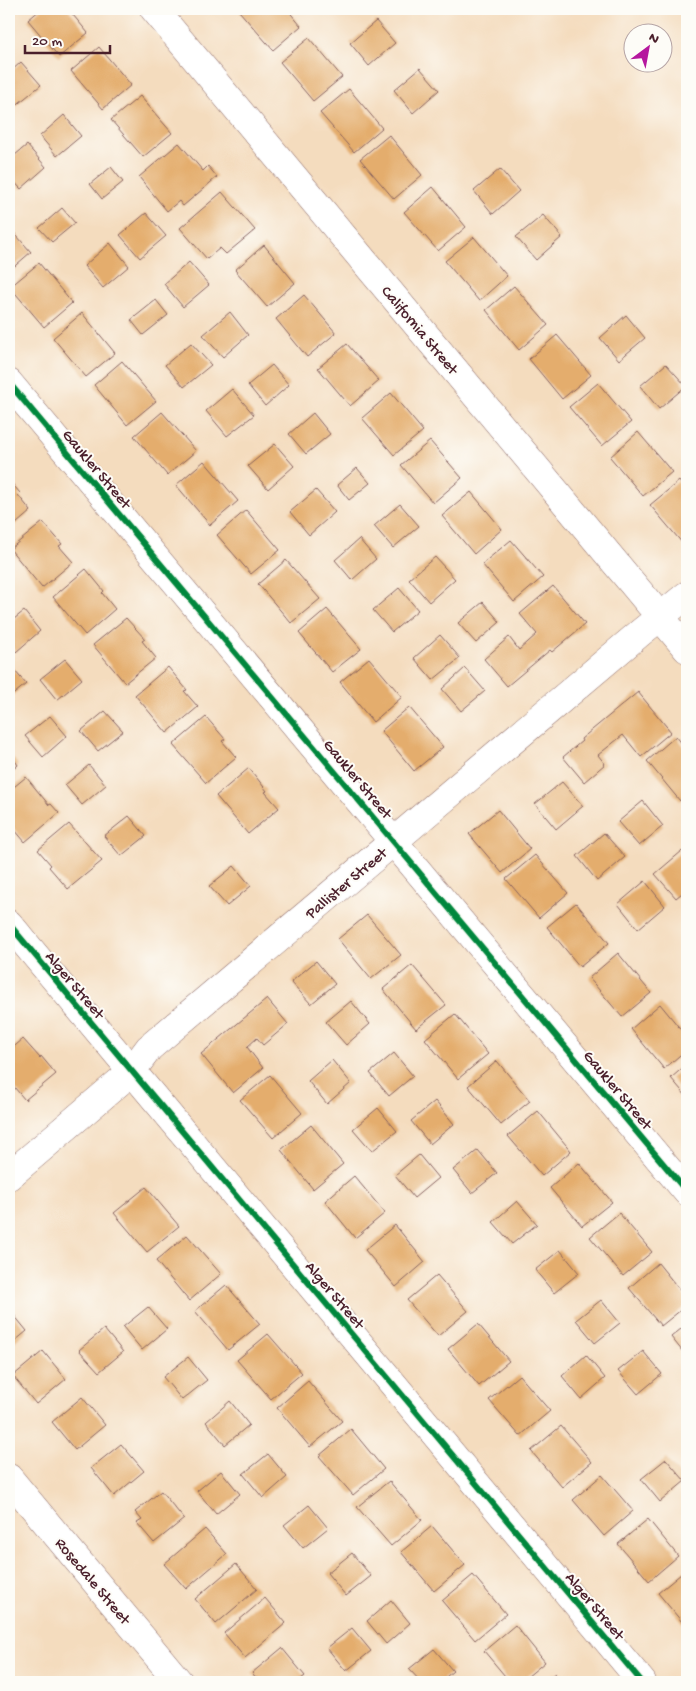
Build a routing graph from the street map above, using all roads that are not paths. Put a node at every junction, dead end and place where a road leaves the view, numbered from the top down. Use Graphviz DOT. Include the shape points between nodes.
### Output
graph roads {
  1 [pos="154,9"];
  2 [pos="9,383"];
  3 [pos="687,595"];
  4 [pos="660,616"];
  5 [pos="687,649"];
  6 [pos="394,841"];
  7 [pos="9,924"];
  8 [pos="131,1072"];
  9 [pos="9,1176"];
  10 [pos="687,1192"];
  11 [pos="9,1478"];
  12 [pos="179,1682"];
  13 [pos="642,1682"];
  1 -- 4 [label="street, California Street"];
  2 -- 6 [label="street, Gaukler Street"];
  3 -- 4 [label="street, Pallister Street"];
  4 -- 5 [label="street, California Street"];
  4 -- 6 [label="street, Pallister Street"];
  6 -- 8 [label="street, Pallister Street" via="149,1048"];
  6 -- 10 [label="street, Gaukler Street"];
  7 -- 8 [label="street, Alger Street"];
  8 -- 9 [label="street, Pallister Street"];
  8 -- 13 [label="street, Alger Street"];
  11 -- 12 [label="street, Rosedale Street"];
}
